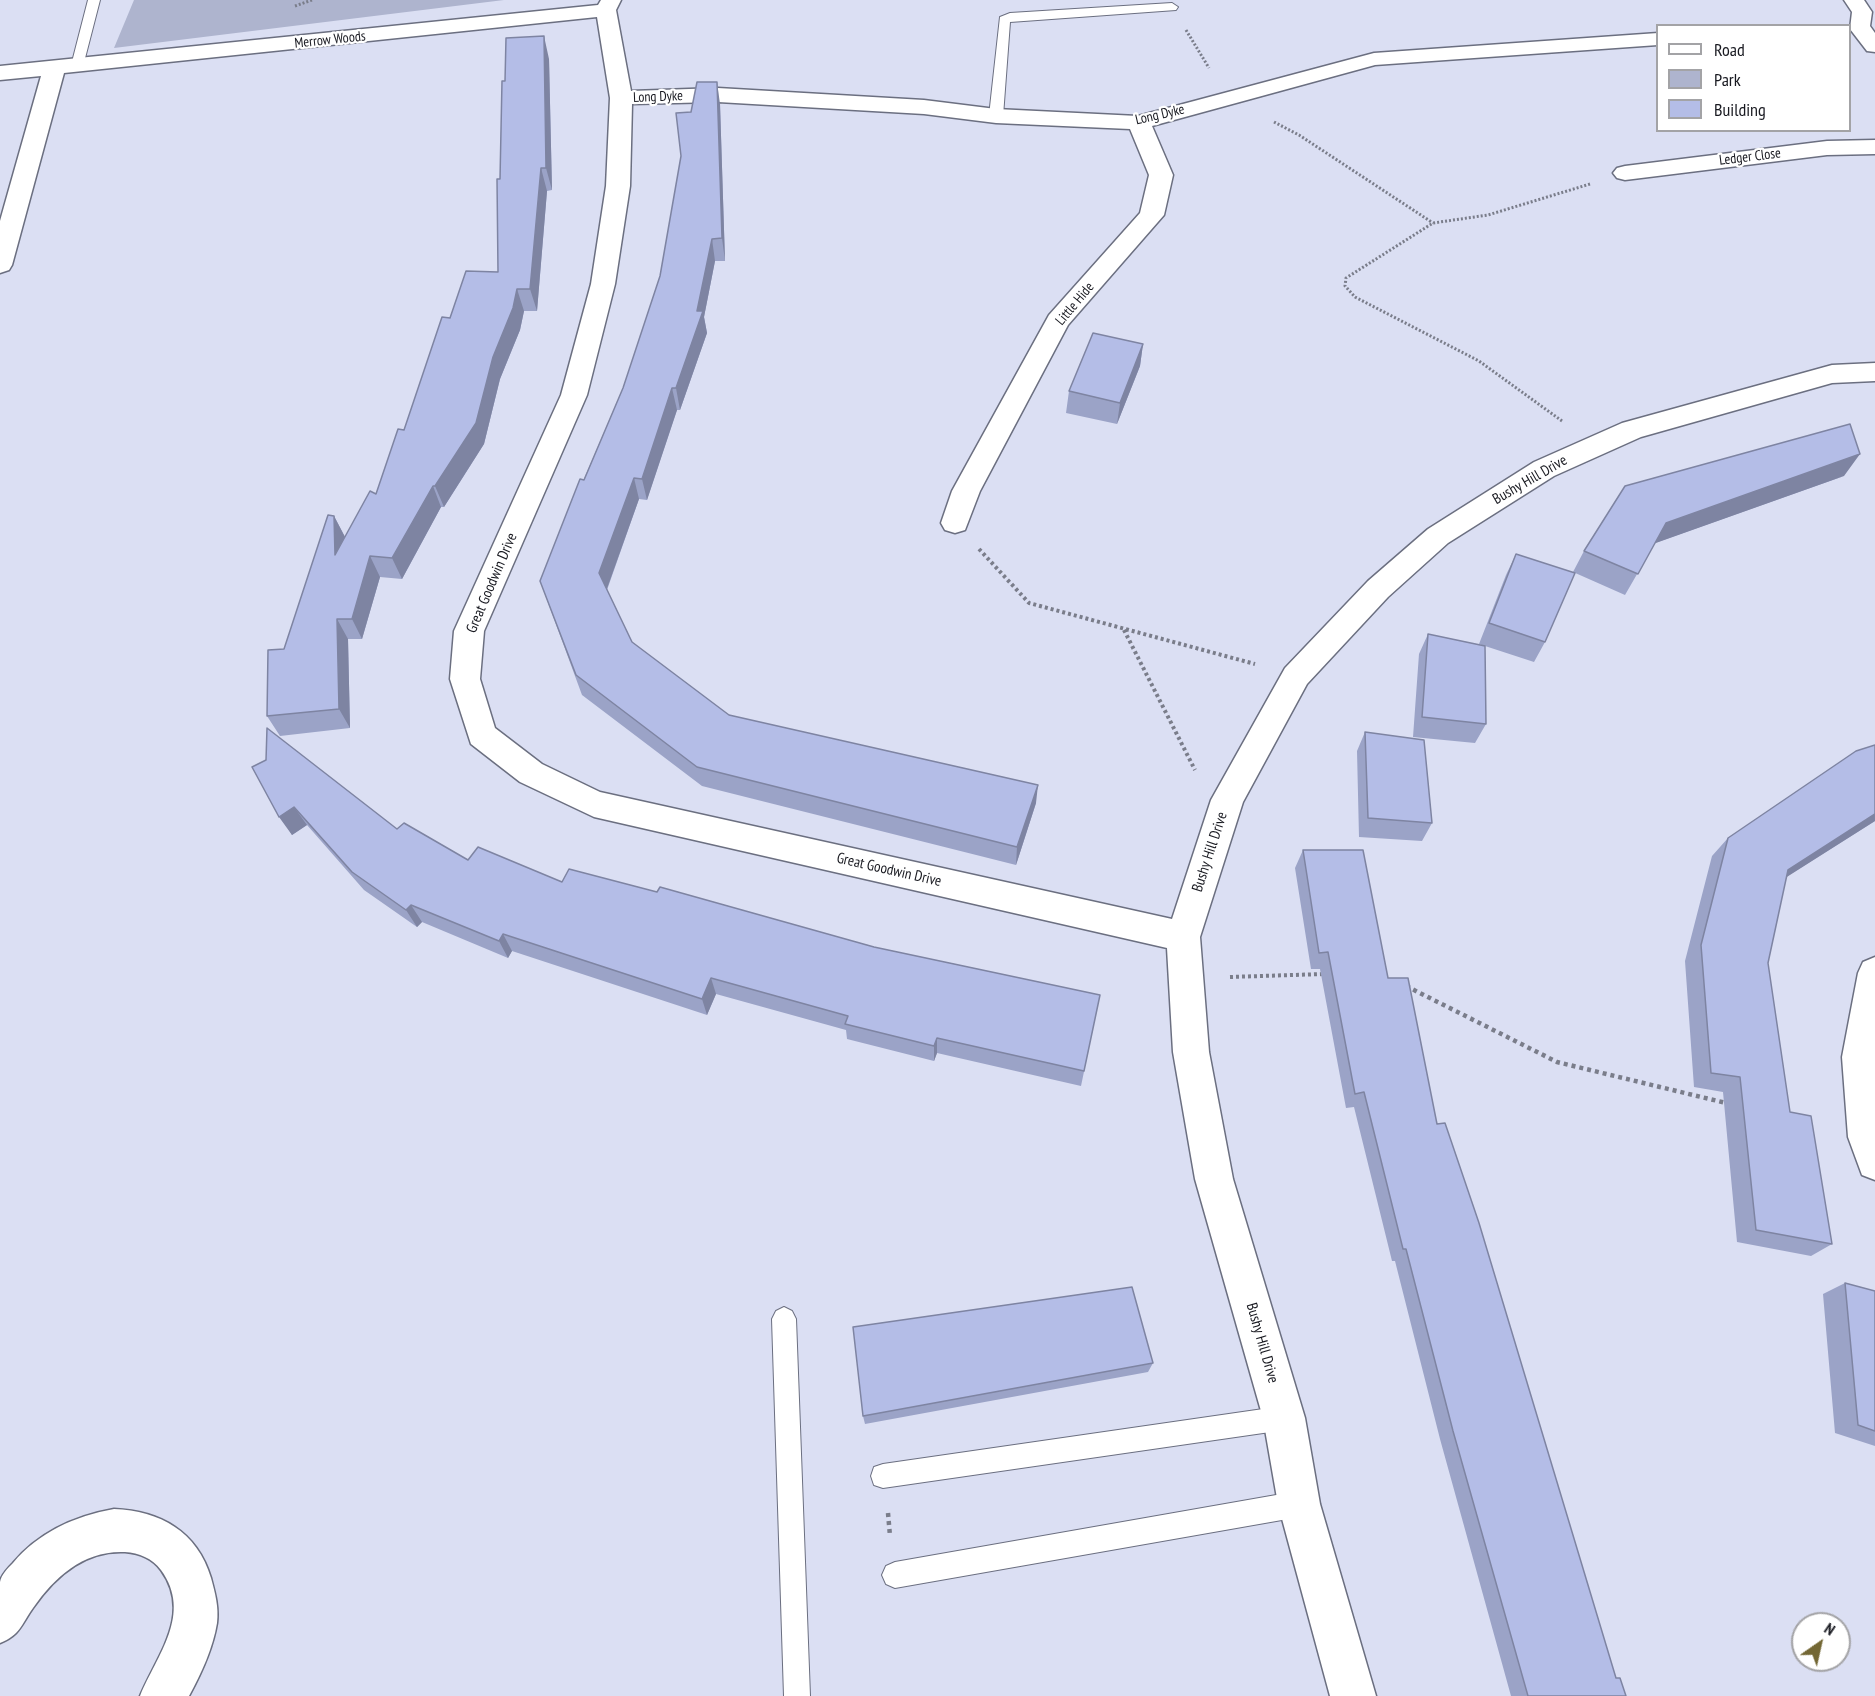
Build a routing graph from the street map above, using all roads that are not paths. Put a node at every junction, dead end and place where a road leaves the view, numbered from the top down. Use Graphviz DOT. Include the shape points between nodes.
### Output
graph roads {
  1 [pos="94,0"];
  2 [pos="1854,0"];
  3 [pos="608,5"];
  4 [pos="1172,7"];
  5 [pos="1854,27"];
  6 [pos="1656,39"];
  7 [pos="1875,46"];
  8 [pos="65,68"];
  9 [pos="0,73"];
  10 [pos="621,98"];
  11 [pos="996,116"];
  12 [pos="1139,123"];
  13 [pos="1875,147"];
  14 [pos="1625,173"];
  15 [pos="0,265"];
  16 [pos="1875,372"];
  17 [pos="955,523"];
  18 [pos="1183,937"];
  19 [pos="1875,973"];
  20 [pos="1875,1162"];
  21 [pos="784,1319"];
  22 [pos="1284,1418"];
  23 [pos="883,1476"];
  24 [pos="1299,1504"];
  25 [pos="895,1575"];
  26 [pos="0,1621"];
  27 [pos="163,1696"];
  28 [pos="797,1696"];
  29 [pos="1353,1696"];
  1 -- 8 [label="lane"];
  2 -- 5 [label="street" via="1862,12"];
  3 -- 8 [label="street, Merrow Woods"];
  3 -- 10 [label="street, Great Goodwin Drive"];
  4 -- 11 [label="lane" via="1004,20"];
  5 -- 7 [label="street"];
  6 -- 12 [label="street, Long Dyke" via="1374,58"];
  8 -- 9 [label="street, Merrow Woods"];
  8 -- 15 [label="street"];
  10 -- 11 [label="street, Long Dyke" via="718,95 924,107"];
  10 -- 18 [label="street, Great Goodwin Drive" via="618,186 606,262 574,395 469,631 465,679 482,735 531,773 594,804"];
  11 -- 12 [label="street, Long Dyke"];
  12 -- 17 [label="street, Little Hide" via="1161,175 1152,214 1058,321 966,491"];
  13 -- 14 [label="street, Ledger Close" via="1827,148"];
  16 -- 18 [label="street, Bushy Hill Drive" via="1832,374 1632,430 1544,469 1438,536 1378,589 1296,676 1227,800"];
  18 -- 22 [label="street, Bushy Hill Drive" via="1191,1053 1214,1179"];
  19 -- 20 [label="street" via="1860,1057 1867,1137"];
  21 -- 28 [label="lane"];
  22 -- 23 [label="lane"];
  22 -- 24 [label="street, Bushy Hill Drive"];
  24 -- 25 [label="lane"];
  24 -- 29 [label="street, Bushy Hill Drive"];
  26 -- 27 [label="street" via="19,1588 48,1558 80,1538 114,1529 145,1532 170,1545 187,1568 195,1599 192,1634 179,1671"];
}
